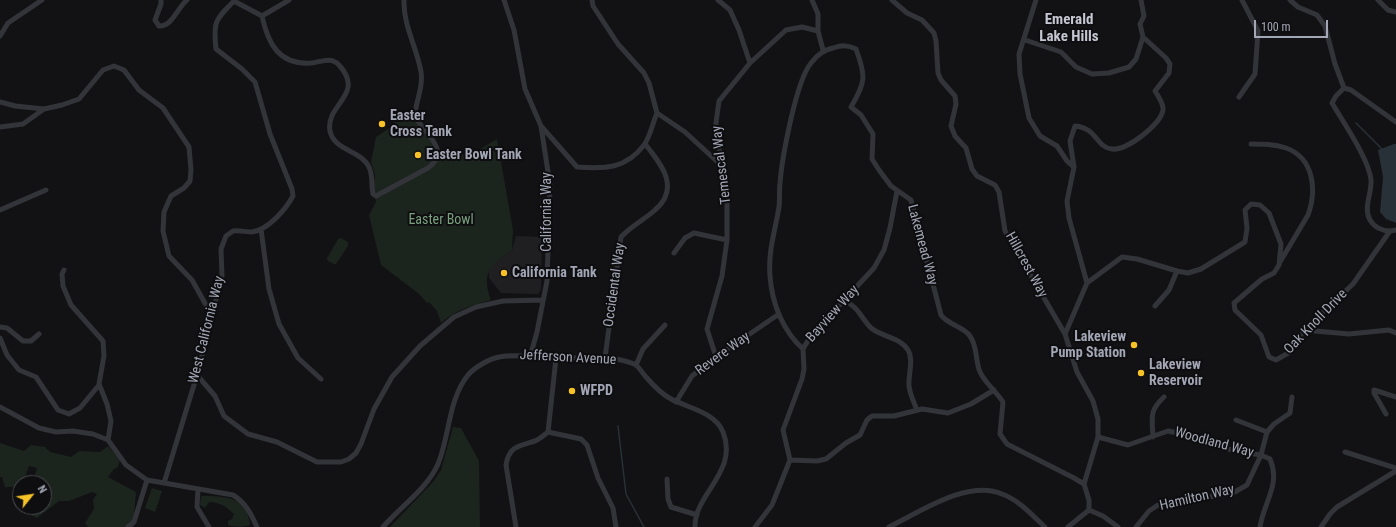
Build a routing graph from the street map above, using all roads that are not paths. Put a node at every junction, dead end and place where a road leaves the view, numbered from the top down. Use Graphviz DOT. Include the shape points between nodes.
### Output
graph roads {
  1 [pos="42,0"];
  2 [pos="161,0"];
  3 [pos="187,0"];
  4 [pos="289,0"];
  5 [pos="404,0"];
  6 [pos="504,0"];
  7 [pos="592,0"];
  8 [pos="718,0"];
  9 [pos="812,0"];
  10 [pos="892,0"];
  11 [pos="1036,0"];
  12 [pos="1141,0"];
  13 [pos="1242,0"];
  14 [pos="1290,0"];
  15 [pos="1378,0"];
  16 [pos="1396,12"];
  17 [pos="262,16"];
  18 [pos="818,31"];
  19 [pos="0,36"];
  20 [pos="1143,37"];
  21 [pos="1025,40"];
  22 [pos="823,50"];
  23 [pos="750,63"];
  24 [pos="1344,88"];
  25 [pos="1239,97"];
  26 [pos="0,102"];
  27 [pos="44,109"];
  28 [pos="657,113"];
  29 [pos="1396,122"];
  30 [pos="540,126"];
  31 [pos="0,127"];
  32 [pos="645,144"];
  33 [pos="1252,144"];
  34 [pos="723,167"];
  35 [pos="1074,167"];
  36 [pos="46,190"];
  37 [pos="897,191"];
  38 [pos="0,210"];
  39 [pos="261,229"];
  40 [pos="1393,231"];
  41 [pos="727,240"];
  42 [pos="674,253"];
  43 [pos="1279,265"];
  44 [pos="64,270"];
  45 [pos="1177,271"];
  46 [pos="1087,282"];
  47 [pos="543,300"];
  48 [pos="844,300"];
  49 [pos="1155,306"];
  50 [pos="212,314"];
  51 [pos="779,314"];
  52 [pos="665,325"];
  53 [pos="0,327"];
  54 [pos="1304,330"];
  55 [pos="1396,332"];
  56 [pos="39,334"];
  57 [pos="1065,334"];
  58 [pos="0,338"];
  59 [pos="803,349"];
  60 [pos="530,357"];
  61 [pos="716,357"];
  62 [pos="556,358"];
  63 [pos="606,358"];
  64 [pos="636,365"];
  65 [pos="197,375"];
  66 [pos="321,379"];
  67 [pos="99,385"];
  68 [pos="994,390"];
  69 [pos="1164,397"];
  70 [pos="1292,397"];
  71 [pos="1396,397"];
  72 [pos="676,402"];
  73 [pos="0,407"];
  74 [pos="917,410"];
  75 [pos="1386,414"];
  76 [pos="1236,420"];
  77 [pos="548,432"];
  78 [pos="1267,432"];
  79 [pos="1098,437"];
  80 [pos="1153,437"];
  81 [pos="108,440"];
  82 [pos="1345,452"];
  83 [pos="1262,455"];
  84 [pos="790,460"];
  85 [pos="1396,469"];
  86 [pos="667,479"];
  87 [pos="147,480"];
  88 [pos="164,483"];
  89 [pos="1084,484"];
  90 [pos="198,489"];
  91 [pos="1089,510"];
  92 [pos="697,515"];
  93 [pos="128,527"];
  94 [pos="209,527"];
  95 [pos="257,527"];
  96 [pos="383,527"];
  97 [pos="516,527"];
  98 [pos="616,527"];
  99 [pos="695,527"];
  100 [pos="755,527"];
  101 [pos="889,527"];
  102 [pos="1045,527"];
  103 [pos="1068,527"];
  104 [pos="1118,527"];
  105 [pos="1136,527"];
  106 [pos="1260,527"];
  107 [pos="1321,527"];
  1 -- 19 [label="street" via="8,23"];
  2 -- 3 [label="street" via="155,20 159,26 170,22"];
  4 -- 17 [label="street"];
  5 -- 17 [label="street" via="404,11 421,70 422,84 415,117 435,141 436,158 432,165 376,196 372,194 368,166 362,158 336,142 330,130 334,112 345,99 349,86 344,73 336,62 330,60 298,63 281,56 268,40"];
  6 -- 30 [label="street, California Way" via="514,30 525,89"];
  7 -- 28 [label="street" via="593,6 618,44 644,72"];
  8 -- 23 [label="street" via="730,10"];
  9 -- 18 [label="street" via="818,14"];
  10 -- 57 [label="street, Hillcrest Way" via="907,13 922,20 934,33 938,73 955,96 956,104 951,126 966,148 972,169 977,176 995,185 999,192 1005,231"];
  11 -- 21 [label="street"];
  12 -- 20 [label="street" via="1144,16 1140,24"];
  13 -- 25 [label="street" via="1258,31 1255,74"];
  14 -- 24 [label="street" via="1298,7 1317,15 1325,26"];
  15 -- 16 [label="street" via="1388,10"];
  17 -- 39 [label="street" via="234,1 217,19 214,33 216,49 255,82 270,134 292,189 293,196 290,202"];
  18 -- 22 [label="street"];
  18 -- 23 [label="street, Temescal Way" via="802,27 786,30"];
  20 -- 21 [label="street" via="1136,59 1129,67 1109,73 1092,74 1076,67 1061,52"];
  20 -- 35 [label="street" via="1170,64 1169,73 1155,90 1163,108 1162,118 1153,128 1126,146 1113,149 1102,146 1091,130 1084,126 1076,126 1070,141"];
  21 -- 35 [label="street" via="1019,54 1020,74 1029,118 1040,136 1056,146"];
  22 -- 37 [label="street, Lakemead Way" via="849,45 856,49 864,77 863,86 852,107 870,126 873,134 872,159"];
  22 -- 51 [label="street" via="811,62 802,77 784,152 779,206 770,247 770,278"];
  23 -- 34 [label="street, Temescal Way" via="719,101 715,130"];
  24 -- 29 [label="street" via="1351,90"];
  24 -- 40 [label="street" via="1332,103 1364,160 1371,180 1369,218 1381,229"];
  26 -- 27 [label="street"];
  27 -- 31 [label="street" via="23,124"];
  27 -- 50 [label="street" via="79,99 104,70 114,66 124,70 139,90 167,113 189,147 191,170 190,180 184,188 171,196 164,212 163,231 169,256 192,280"];
  28 -- 32 [label="street"];
  28 -- 34 [label="street" via="685,132"];
  30 -- 32 [label="street" via="577,168 600,169 622,165"];
  30 -- 47 [label="street, California Way" via="550,185 547,280"];
  32 -- 63 [label="street, Occidental Way" via="668,178 668,189 664,201 656,210 628,229 621,237"];
  33 -- 43 [label="street" via="1271,144 1293,152 1305,163 1312,176 1311,206 1308,215"];
  34 -- 41 [label="street, Temescal Way" via="727,203"];
  35 -- 46 [label="street" via="1067,201 1068,212"];
  36 -- 38 [label="street"];
  37 -- 48 [label="street, Bayview Way" via="884,250 874,268"];
  37 -- 68 [label="street, Lakemead Way" via="908,196 914,208 941,315 944,320 971,337 979,371"];
  39 -- 50 [label="street, West California Way" via="252,232 233,231 223,240 222,276"];
  39 -- 66 [label="street" via="269,289 279,324 298,358"];
  40 -- 54 [label="street, Oak Knoll Drive" via="1353,284"];
  41 -- 42 [label="street" via="694,233 685,238"];
  41 -- 61 [label="street, Temescal Way" via="722,276 707,329"];
  43 -- 45 [label="street" via="1281,244 1269,213 1260,205 1251,204 1245,210 1246,242 1201,269 1188,273"];
  43 -- 54 [label="street, Oak Knoll Drive" via="1274,273 1234,303 1235,310 1261,335 1269,358 1276,360 1290,352"];
  44 -- 67 [label="street" via="62,286 71,304 103,341 104,356"];
  45 -- 46 [label="street" via="1137,258 1122,257"];
  45 -- 49 [label="street" via="1169,290"];
  46 -- 57 [label="street"];
  47 -- 60 [label="street, California Way"];
  47 -- 65 [label="street" via="503,301 476,307 454,317 420,346 392,377 374,409 356,453 341,462 317,462 277,442 248,434 224,416 215,396"];
  48 -- 59 [label="street, Bayview Way" via="810,337"];
  48 -- 74 [label="street" via="856,307 872,329 899,342 908,350 910,395"];
  50 -- 65 [label="street, West California Way"];
  51 -- 59 [label="street" via="793,340"];
  51 -- 61 [label="street, Revere Way"];
  52 -- 64 [label="street" via="643,349"];
  53 -- 56 [label="street" via="7,328 22,341 31,341"];
  54 -- 55 [label="street" via="1349,334 1390,330"];
  57 -- 79 [label="street, Hillcrest Way" via="1077,372 1096,409"];
  58 -- 67 [label="street" via="7,355 19,370 36,377 58,410 69,414 80,408"];
  59 -- 84 [label="street, Bayview Way" via="802,379 783,430"];
  60 -- 62 [label="street, Jefferson Avenue"];
  60 -- 96 [label="street, Jefferson Avenue" via="498,357 476,368 468,376 456,399 438,463 424,486"];
  61 -- 72 [label="street, Revere Way" via="688,381"];
  62 -- 63 [label="street, Jefferson Avenue"];
  62 -- 77 [label="street"];
  63 -- 64 [label="street, Jefferson Avenue"];
  64 -- 72 [label="street, Jefferson Avenue" via="657,389"];
  65 -- 88 [label="street, West California Way"];
  67 -- 81 [label="street" via="108,404 111,421"];
  68 -- 74 [label="street" via="971,404 948,413"];
  68 -- 89 [label="street, Lakemead Way" via="1003,402 1000,434 1007,444"];
  69 -- 80 [label="street" via="1154,407"];
  70 -- 78 [label="street" via="1290,413"];
  71 -- 75 [label="street" via="1374,390"];
  72 -- 92 [label="street, Jefferson Avenue" via="707,414 723,432 727,444 722,470"];
  73 -- 81 [label="street" via="39,428 56,432 94,434"];
  74 -- 84 [label="street" via="903,415 871,417 860,435 821,461"];
  76 -- 78 [label="street"];
  77 -- 97 [label="street" via="537,440 517,446 510,451 507,458"];
  77 -- 98 [label="street" via="581,440 587,445 598,478 613,508"];
  78 -- 83 [label="street, Hamilton Way"];
  79 -- 80 [label="street, Woodland Way" via="1128,445"];
  79 -- 89 [label="street"];
  80 -- 83 [label="street, Woodland Way" via="1168,431 1236,451"];
  81 -- 87 [label="street" via="126,465"];
  82 -- 85 [label="street"];
  83 -- 105 [label="street, Hamilton Way" via="1247,485 1233,493 1158,505 1149,511"];
  83 -- 106 [label="street" via="1270,459 1275,470 1273,488"];
  84 -- 100 [label="street" via="772,504"];
  85 -- 107 [label="street" via="1337,507"];
  86 -- 92 [label="street" via="668,502 671,507"];
  87 -- 88 [label="street"];
  87 -- 93 [label="street" via="134,522"];
  88 -- 90 [label="street"];
  89 -- 91 [label="street"];
  90 -- 94 [label="street" via="197,508"];
  90 -- 95 [label="street" via="233,495 240,499 250,511"];
  91 -- 103 [label="street"];
  91 -- 104 [label="street"];
  92 -- 99 [label="street, Jefferson Avenue"];
  101 -- 102 [label="street" via="961,492 981,489 1002,493"];
}
